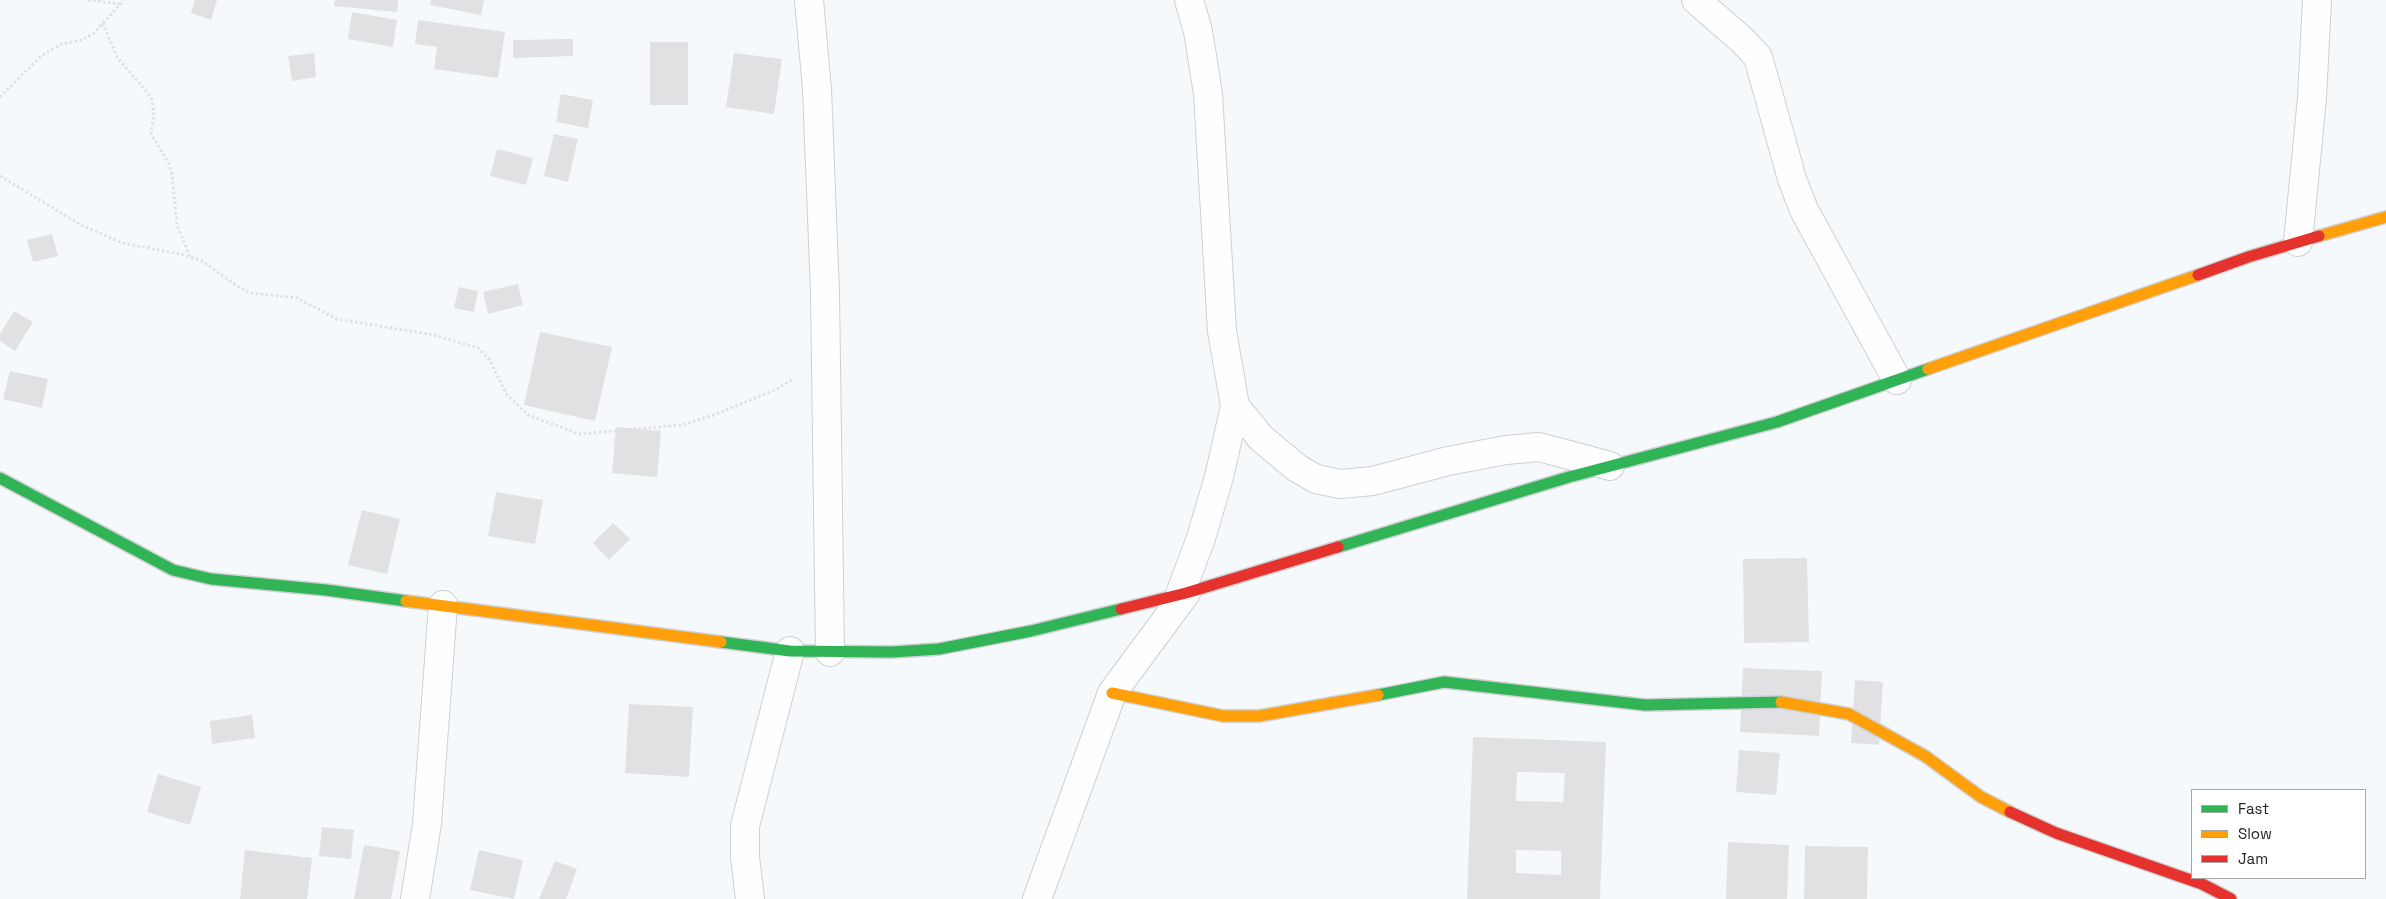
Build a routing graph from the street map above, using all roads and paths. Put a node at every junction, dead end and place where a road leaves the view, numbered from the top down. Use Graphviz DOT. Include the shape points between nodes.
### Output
graph roads {
  1 [pos="88,0"];
  2 [pos="124,0"];
  3 [pos="810,0"];
  4 [pos="1189,0"];
  5 [pos="1696,0"];
  6 [pos="2317,0"];
  7 [pos="120,4"];
  8 [pos="103,23"];
  9 [pos="0,97"];
  10 [pos="0,176"];
  11 [pos="2386,217"];
  12 [pos="2298,242"];
  13 [pos="190,257"];
  14 [pos="826,346"];
  15 [pos="1897,380"];
  16 [pos="1236,406"];
  17 [pos="1610,466"];
  18 [pos="0,478"];
  19 [pos="1183,594"];
  20 [pos="443,605"];
  21 [pos="790,651"];
  22 [pos="830,652"];
  23 [pos="1112,693"];
  24 [pos="415,899"];
  25 [pos="750,899"];
  26 [pos="1037,899"];
  27 [pos="2231,899"];
  1 -- 7 [label="path"];
  2 -- 7 [label="path"];
  3 -- 14 [label="street" via="818,88"];
  4 -- 16 [label="street" via="1198,30 1208,94 1222,331"];
  5 -- 15 [label="street" via="1758,57 1792,179 1804,210"];
  6 -- 12 [label="street" via="2312,98"];
  7 -- 8 [label="path"];
  8 -- 9 [label="path" via="82,40 62,44 42,56"];
  8 -- 13 [label="path" via="117,57 151,98 154,112 151,134 169,164 177,224"];
  10 -- 13 [label="path" via="81,225 122,243"];
  11 -- 12 [label="street"];
  12 -- 15 [label="street"];
  13 -- 14 [label="path" via="202,261 251,293 297,298 337,319 434,335 478,348 489,360 507,395 528,415 579,434 681,425 714,415 777,389 796,377"];
  14 -- 22 [label="street"];
  15 -- 17 [label="street" via="1777,422"];
  16 -- 17 [label="street" via="1261,438 1297,468 1316,479 1340,484 1373,481 1506,450 1540,447"];
  16 -- 19 [label="street" via="1224,458"];
  17 -- 19 [label="street"];
  18 -- 20 [label="street" via="173,570 211,579"];
  19 -- 22 [label="street" via="1031,631 939,649"];
  19 -- 23 [label="street"];
  20 -- 21 [label="street"];
  20 -- 24 [label="street" via="427,824"];
  21 -- 22 [label="street"];
  21 -- 25 [label="street" via="745,826"];
  23 -- 26 [label="street"];
  23 -- 27 [label="street" via="1224,716 1288,712 1444,682 1645,705 1786,702 1849,714 1925,756 1981,798 2056,833 2202,884"];
}
